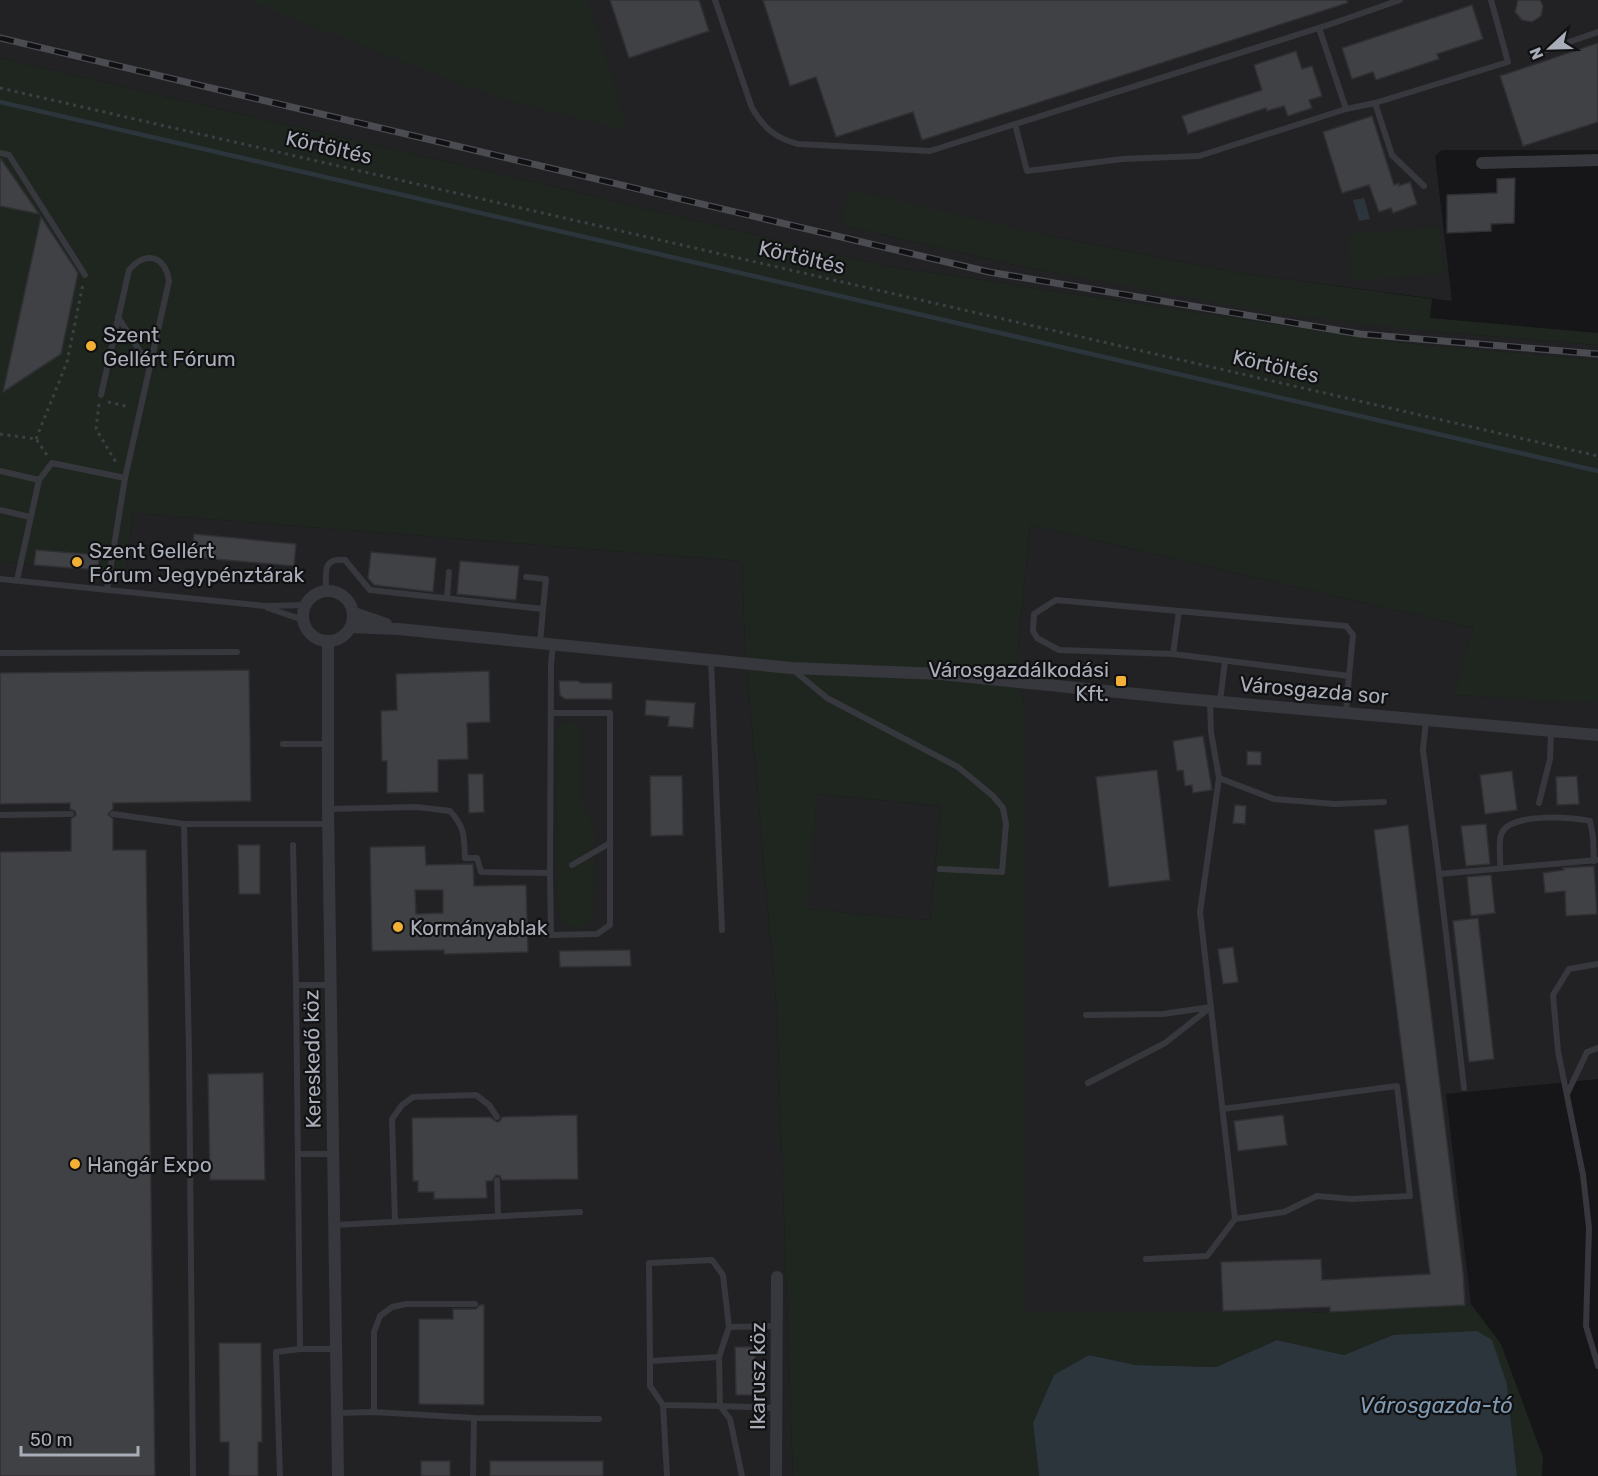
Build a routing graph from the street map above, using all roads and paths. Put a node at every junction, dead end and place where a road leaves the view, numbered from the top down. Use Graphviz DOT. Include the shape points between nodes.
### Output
graph roads {
  1 [pos="715,0"];
  2 [pos="1400,0"];
  3 [pos="1491,0"];
  4 [pos="1319,28"];
  5 [pos="1598,32"];
  6 [pos="1540,52"];
  7 [pos="0,88"];
  8 [pos="1375,103"];
  9 [pos="1346,109"];
  10 [pos="1015,124"];
  11 [pos="0,153"];
  12 [pos="1598,159"];
  13 [pos="1482,163"];
  14 [pos="1424,186"];
  15 [pos="85,275"];
  16 [pos="118,317"];
  17 [pos="150,368"];
  18 [pos="101,395"];
  19 [pos="141,409"];
  20 [pos="0,434"];
  21 [pos="36,439"];
  22 [pos="1598,456"];
  23 [pos="52,463"];
  24 [pos="0,471"];
  25 [pos="125,478"];
  26 [pos="39,480"];
  27 [pos="0,510"];
  28 [pos="30,517"];
  29 [pos="448,572"];
  30 [pos="526,577"];
  31 [pos="0,579"];
  32 [pos="17,580"];
  33 [pos="107,590"];
  34 [pos="326,591"];
  35 [pos="447,598"];
  36 [pos="306,605"];
  37 [pos="265,606"];
  38 [pos="543,609"];
  39 [pos="1179,611"];
  40 [pos="354,613"];
  41 [pos="303,620"];
  42 [pos="351,627"];
  43 [pos="399,629"];
  44 [pos="328,642"];
  45 [pos="547,644"];
  46 [pos="237,652"];
  47 [pos="0,653"];
  48 [pos="1173,654"];
  49 [pos="711,660"];
  50 [pos="1225,661"];
  51 [pos="791,668"];
  52 [pos="1349,676"];
  53 [pos="1215,701"];
  54 [pos="1346,712"];
  55 [pos="551,713"];
  56 [pos="1426,720"];
  57 [pos="1551,732"];
  58 [pos="1598,735"];
  59 [pos="283,744"];
  60 [pos="328,744"];
  61 [pos="1219,778"];
  62 [pos="1384,802"];
  63 [pos="1539,803"];
  64 [pos="328,809"];
  65 [pos="70,814"];
  66 [pos="113,814"];
  67 [pos="0,815"];
  68 [pos="184,824"];
  69 [pos="328,824"];
  70 [pos="610,843"];
  71 [pos="293,845"];
  72 [pos="1596,861"];
  73 [pos="572,865"];
  74 [pos="1500,868"];
  75 [pos="940,869"];
  76 [pos="550,873"];
  77 [pos="1439,874"];
  78 [pos="722,930"];
  79 [pos="1598,964"];
  80 [pos="296,985"];
  81 [pos="330,985"];
  82 [pos="1211,1007"];
  83 [pos="1086,1015"];
  84 [pos="1598,1048"];
  85 [pos="1088,1083"];
  86 [pos="1464,1088"];
  87 [pos="1566,1094"];
  88 [pos="1222,1109"];
  89 [pos="497,1117"];
  90 [pos="298,1154"];
  91 [pos="333,1154"];
  92 [pos="497,1180"];
  93 [pos="580,1212"];
  94 [pos="498,1216"];
  95 [pos="1235,1219"];
  96 [pos="395,1221"];
  97 [pos="334,1226"];
  98 [pos="1146,1259"];
  99 [pos="777,1277"];
  100 [pos="475,1304"];
  101 [pos="777,1326"];
  102 [pos="729,1327"];
  103 [pos="300,1349"];
  104 [pos="336,1349"];
  105 [pos="719,1357"];
  106 [pos="650,1361"];
  107 [pos="1598,1366"];
  108 [pos="663,1405"];
  109 [pos="720,1406"];
  110 [pos="776,1408"];
  111 [pos="374,1412"];
  112 [pos="337,1413"];
  113 [pos="474,1418"];
  114 [pos="599,1419"];
  115 [pos="193,1476"];
  116 [pos="280,1476"];
  117 [pos="338,1476"];
  118 [pos="473,1476"];
  119 [pos="667,1476"];
  120 [pos="742,1476"];
  121 [pos="776,1476"];
  1 -- 10 [label="lane" via="752,108 760,122 782,140 930,151"];
  2 -- 4 [label="lane"];
  3 -- 8 [label="lane" via="1508,62"];
  4 -- 9 [label="lane"];
  4 -- 10 [label="lane"];
  5 -- 6 [label="lane"];
  7 -- 22 [label="path, Körtöltés"];
  8 -- 9 [label="lane"];
  8 -- 14 [label="lane" via="1392,155"];
  9 -- 10 [label="lane" via="1199,156 1122,159 1027,171"];
  11 -- 15 [label="lane" via="9,155"];
  12 -- 13 [label="street"];
  15 -- 21 [label="path" via="67,362"];
  16 -- 17 [label="lane"];
  16 -- 17 [label="lane" via="129,270 137,261 150,258 161,262 169,281"];
  16 -- 18 [label="lane"];
  17 -- 19 [label="lane"];
  19 -- 25 [label="lane"];
  19 -- 25 [label="path" via="100,401 96,429"];
  20 -- 21 [label="path"];
  21 -- 23 [label="path"];
  23 -- 25 [label="lane"];
  23 -- 26 [label="lane"];
  24 -- 26 [label="lane"];
  25 -- 33 [label="lane"];
  26 -- 28 [label="lane"];
  27 -- 28 [label="lane"];
  28 -- 32 [label="lane"];
  29 -- 35 [label="lane"];
  30 -- 38 [label="lane" via="546,579"];
  31 -- 32 [label="lane"];
  32 -- 33 [label="lane"];
  33 -- 37 [label="lane"];
  34 -- 35 [label="lane" via="327,567 335,558 345,560 370,590"];
  34 -- 36 [label="street" via="310,598"];
  34 -- 40 [label="street" via="344,596"];
  35 -- 38 [label="lane"];
  36 -- 37 [label="lane"];
  36 -- 41 [label="street"];
  37 -- 41 [label="lane"];
  38 -- 45 [label="lane"];
  39 -- 48 [label="lane"];
  39 -- 48 [label="lane" via="1056,600 1034,614 1033,631 1037,638 1059,650"];
  39 -- 52 [label="lane" via="1346,626 1353,635"];
  40 -- 42 [label="street"];
  40 -- 43 [label="street"];
  41 -- 44 [label="street" via="316,639"];
  42 -- 43 [label="street"];
  42 -- 44 [label="street" via="346,635"];
  43 -- 45 [label="street, Városgazda sor"];
  44 -- 60 [label="street, Kereskedő köz"];
  45 -- 49 [label="street, Városgazda sor"];
  45 -- 55 [label="lane"];
  46 -- 47 [label="lane"];
  48 -- 50 [label="lane"];
  49 -- 51 [label="street, Városgazda sor"];
  49 -- 78 [label="lane"];
  50 -- 52 [label="lane"];
  50 -- 53 [label="lane"];
  51 -- 53 [label="street, Városgazda sor" via="941,674"];
  51 -- 75 [label="lane" via="827,698 958,767 1003,808 1006,824 1002,872"];
  52 -- 54 [label="lane"];
  53 -- 54 [label="street, Városgazda sor"];
  53 -- 61 [label="lane" via="1211,732"];
  54 -- 56 [label="street, Városgazda sor"];
  55 -- 70 [label="lane" via="610,713"];
  55 -- 76 [label="lane"];
  56 -- 57 [label="street, Városgazda sor"];
  56 -- 77 [label="lane" via="1423,750"];
  57 -- 58 [label="street, Városgazda sor"];
  57 -- 63 [label="lane" via="1550,759"];
  59 -- 60 [label="lane"];
  60 -- 64 [label="street, Kereskedő köz"];
  61 -- 62 [label="lane" via="1274,798 1335,804"];
  61 -- 82 [label="lane" via="1200,912"];
  64 -- 69 [label="street, Kereskedő köz"];
  64 -- 76 [label="lane" via="417,807 450,811 464,831 465,858 477,858 481,872"];
  65 -- 67 [label="lane"];
  66 -- 68 [label="lane"];
  68 -- 69 [label="lane"];
  68 -- 115 [label="lane"];
  69 -- 81 [label="street, Kereskedő köz"];
  70 -- 73 [label="lane"];
  70 -- 76 [label="lane" via="610,925 597,934 551,935"];
  71 -- 80 [label="lane"];
  72 -- 74 [label="lane"];
  72 -- 74 [label="lane" via="1590,821 1572,817 1509,825 1501,834"];
  74 -- 77 [label="lane"];
  77 -- 86 [label="lane"];
  79 -- 87 [label="lane" via="1569,969 1553,995"];
  80 -- 81 [label="lane"];
  80 -- 90 [label="lane"];
  81 -- 91 [label="street, Kereskedő köz"];
  82 -- 83 [label="lane" via="1163,1014"];
  82 -- 85 [label="lane" via="1165,1043"];
  82 -- 88 [label="lane"];
  84 -- 87 [label="lane" via="1587,1052"];
  87 -- 107 [label="lane" via="1583,1175 1589,1228 1586,1326"];
  88 -- 95 [label="lane"];
  88 -- 95 [label="lane" via="1397,1086 1410,1196 1317,1196 1284,1212"];
  89 -- 96 [label="lane" via="476,1095 413,1097 402,1105 392,1119"];
  90 -- 91 [label="lane"];
  90 -- 103 [label="lane"];
  91 -- 97 [label="street, Kereskedő köz"];
  92 -- 94 [label="lane"];
  93 -- 94 [label="lane"];
  94 -- 96 [label="lane"];
  95 -- 98 [label="lane" via="1207,1256"];
  96 -- 97 [label="lane"];
  97 -- 104 [label="street, Kereskedő köz"];
  99 -- 101 [label="street, Ikarusz köz"];
  100 -- 111 [label="lane" via="406,1304 392,1307 380,1316 374,1332"];
  101 -- 102 [label="lane"];
  101 -- 110 [label="street, Ikarusz köz"];
  102 -- 105 [label="lane"];
  102 -- 106 [label="lane" via="723,1275 712,1260 649,1263"];
  103 -- 104 [label="lane"];
  103 -- 116 [label="lane" via="276,1352"];
  104 -- 112 [label="street, Kereskedő köz"];
  105 -- 106 [label="lane"];
  105 -- 109 [label="lane"];
  106 -- 108 [label="lane" via="650,1386"];
  108 -- 109 [label="lane"];
  108 -- 119 [label="lane"];
  109 -- 110 [label="lane"];
  109 -- 120 [label="lane" via="730,1419"];
  110 -- 121 [label="street, Ikarusz köz"];
  111 -- 112 [label="lane"];
  111 -- 113 [label="lane"];
  112 -- 117 [label="street, Kereskedő köz"];
  113 -- 114 [label="lane"];
  113 -- 118 [label="lane"];
}
